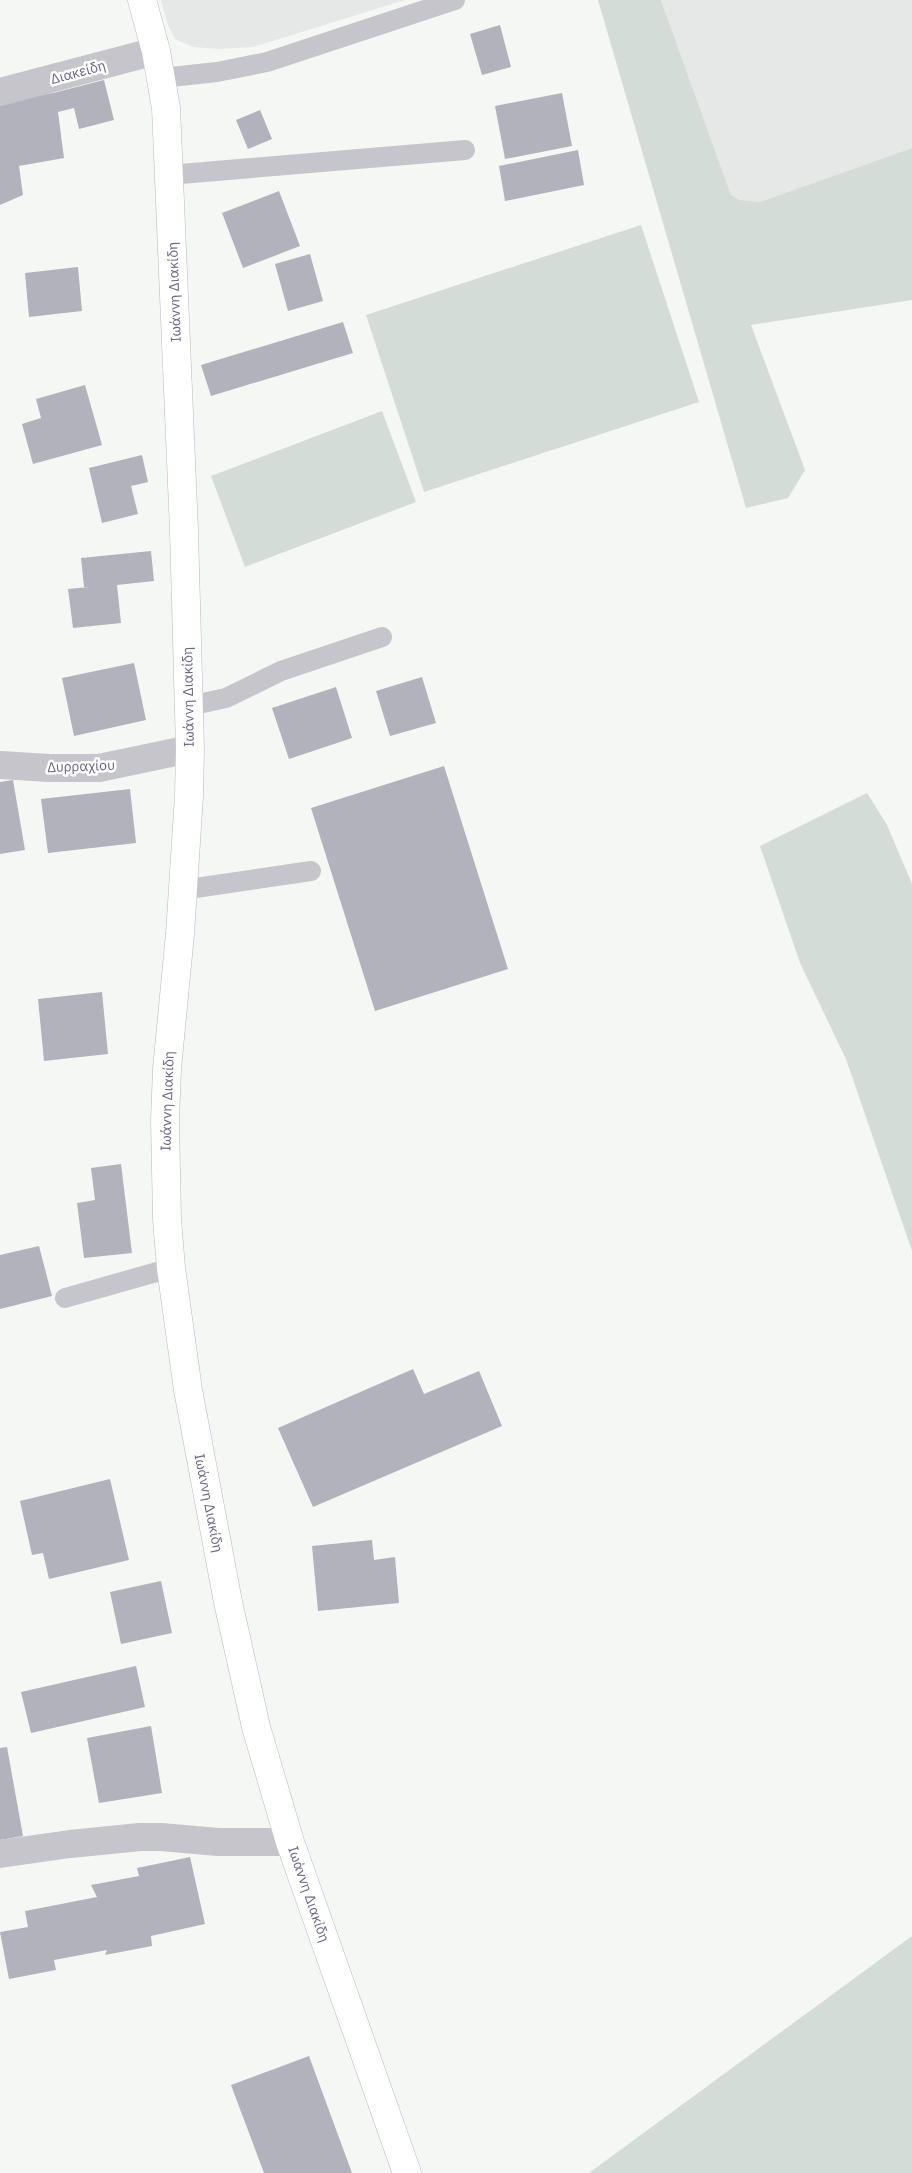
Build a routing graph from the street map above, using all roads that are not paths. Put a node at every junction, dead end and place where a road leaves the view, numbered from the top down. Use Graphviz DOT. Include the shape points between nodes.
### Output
graph roads {
  1 [pos="142,0"];
  2 [pos="455,0"];
  3 [pos="156,51"];
  4 [pos="162,78"];
  5 [pos="0,92"];
  6 [pos="465,150"];
  7 [pos="169,175"];
  8 [pos="382,637"];
  9 [pos="189,706"];
  10 [pos="190,748"];
  11 [pos="0,765"];
  12 [pos="310,871"];
  13 [pos="182,890"];
  14 [pos="171,1268"];
  15 [pos="65,1298"];
  16 [pos="290,1842"];
  17 [pos="0,1854"];
  18 [pos="407,2173"];
  1 -- 3 [label="street, Ιωάννη Διακίδη"];
  2 -- 4 [label="lane" via="260,64"];
  3 -- 4 [label="street, Ιωάννη Διακίδη"];
  3 -- 5 [label="street, Διακείδη"];
  4 -- 7 [label="street, Ιωάννη Διακίδη"];
  6 -- 7 [label="lane"];
  7 -- 9 [label="street, Ιωάννη Διακίδη"];
  8 -- 9 [label="lane" via="281,671 226,698"];
  9 -- 10 [label="street, Ιωάννη Διακίδη"];
  10 -- 11 [label="street, Δυρραχίου" via="99,768"];
  10 -- 13 [label="street, Ιωάννη Διακίδη"];
  12 -- 13 [label="lane"];
  13 -- 14 [label="street, Ιωάννη Διακίδη" via="165,1120"];
  14 -- 15 [label="lane"];
  14 -- 16 [label="street, Ιωάννη Διακίδη" via="188,1390 228,1602 256,1727"];
  16 -- 17 [label="street" via="140,1837"];
  16 -- 18 [label="street, Ιωάννη Διακίδη"];
}
